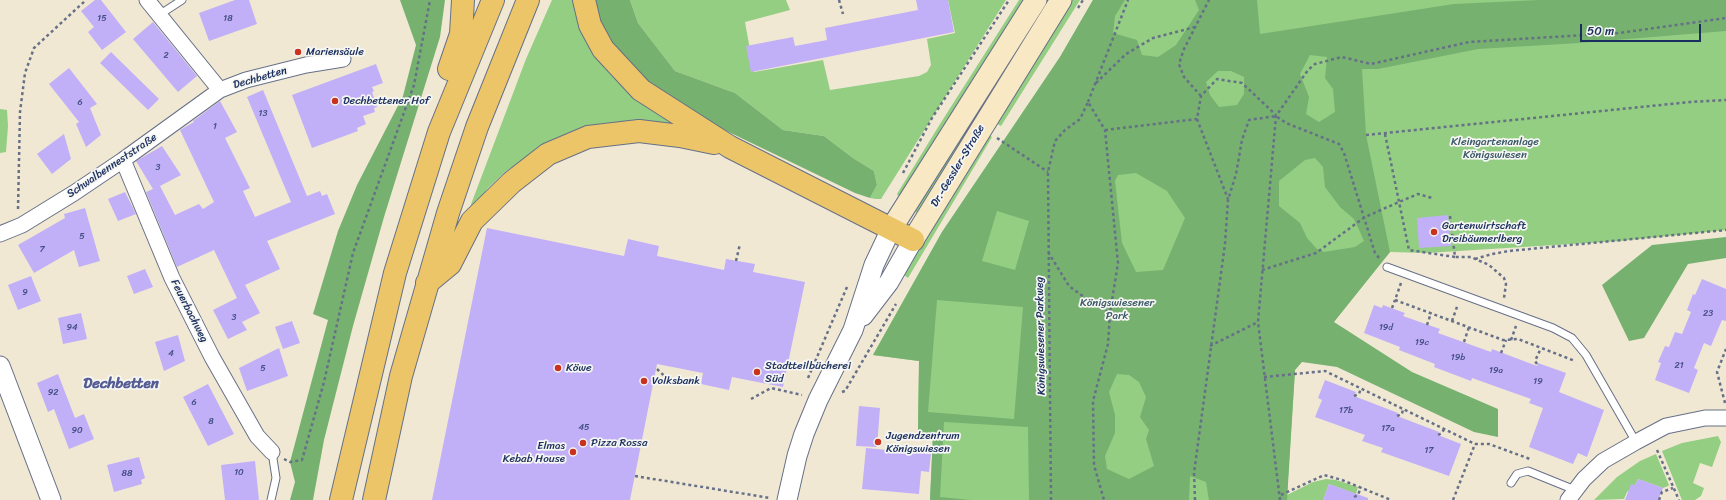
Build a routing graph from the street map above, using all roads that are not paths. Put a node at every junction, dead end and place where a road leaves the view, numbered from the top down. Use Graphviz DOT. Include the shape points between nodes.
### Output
graph roads {
  1 [pos="147,0"];
  2 [pos="182,0"];
  3 [pos="462,0"];
  4 [pos="493,0"];
  5 [pos="528,0"];
  6 [pos="584,0"];
  7 [pos="1036,0"];
  8 [pos="1061,0"];
  9 [pos="159,15"];
  10 [pos="342,59"];
  11 [pos="220,90"];
  12 [pos="439,132"];
  13 [pos="730,147"];
  14 [pos="123,160"];
  15 [pos="891,229"];
  16 [pos="0,234"];
  17 [pos="913,240"];
  18 [pos="1387,267"];
  19 [pos="426,284"];
  20 [pos="853,330"];
  21 [pos="0,366"];
  22 [pos="1726,418"];
  23 [pos="1636,442"];
  24 [pos="272,452"];
  25 [pos="1511,483"];
  26 [pos="1572,495"];
  27 [pos="51,500"];
  28 [pos="271,500"];
  29 [pos="341,500"];
  30 [pos="374,500"];
  31 [pos="787,500"];
  1 -- 9 [label="street, Dechbetten"];
  2 -- 9 [label="lane"];
  3 -- 12 [label="highway" via="461,34 437,102"];
  4 -- 12 [label="highway"];
  5 -- 19 [label="highway" via="476,127"];
  6 -- 13 [label="highway" via="590,25 603,49 641,90"];
  7 -- 15 [label="main road, Dr.-Gessler-Straße"];
  8 -- 17 [label="main road, Dr.-Gessler-Straße"];
  9 -- 11 [label="street, Dechbetten"];
  10 -- 11 [label="street, Dechbetten" via="246,80"];
  11 -- 14 [label="street, Schwalbenneststraße"];
  12 -- 29 [label="highway" via="395,273"];
  13 -- 15 [label="highway"];
  13 -- 19 [label="highway" via="680,136 639,131 588,137 548,154 512,182 472,221 450,264"];
  14 -- 16 [label="street, Schwalbenneststraße" via="22,225"];
  14 -- 24 [label="street, Feuerbachweg" via="172,278 212,357 257,436"];
  15 -- 17 [label="highway"];
  15 -- 20 [label="street, Dr.-Gessler-Straße" via="874,265"];
  17 -- 20 [label="street, Dr.-Gessler-Straße" via="889,282"];
  18 -- 23 [label="lane" via="1553,328 1572,338 1586,355"];
  19 -- 30 [label="highway" via="401,376"];
  20 -- 31 [label="street, Dr.-Gessler-Straße" via="804,434 796,456"];
  21 -- 27 [label="street"];
  22 -- 23 [label="street" via="1705,418 1666,426"];
  23 -- 26 [label="street" via="1603,461"];
  24 -- 28 [label="lane" via="276,478"];
  25 -- 26 [label="lane" via="1517,474 1528,471"];
}
